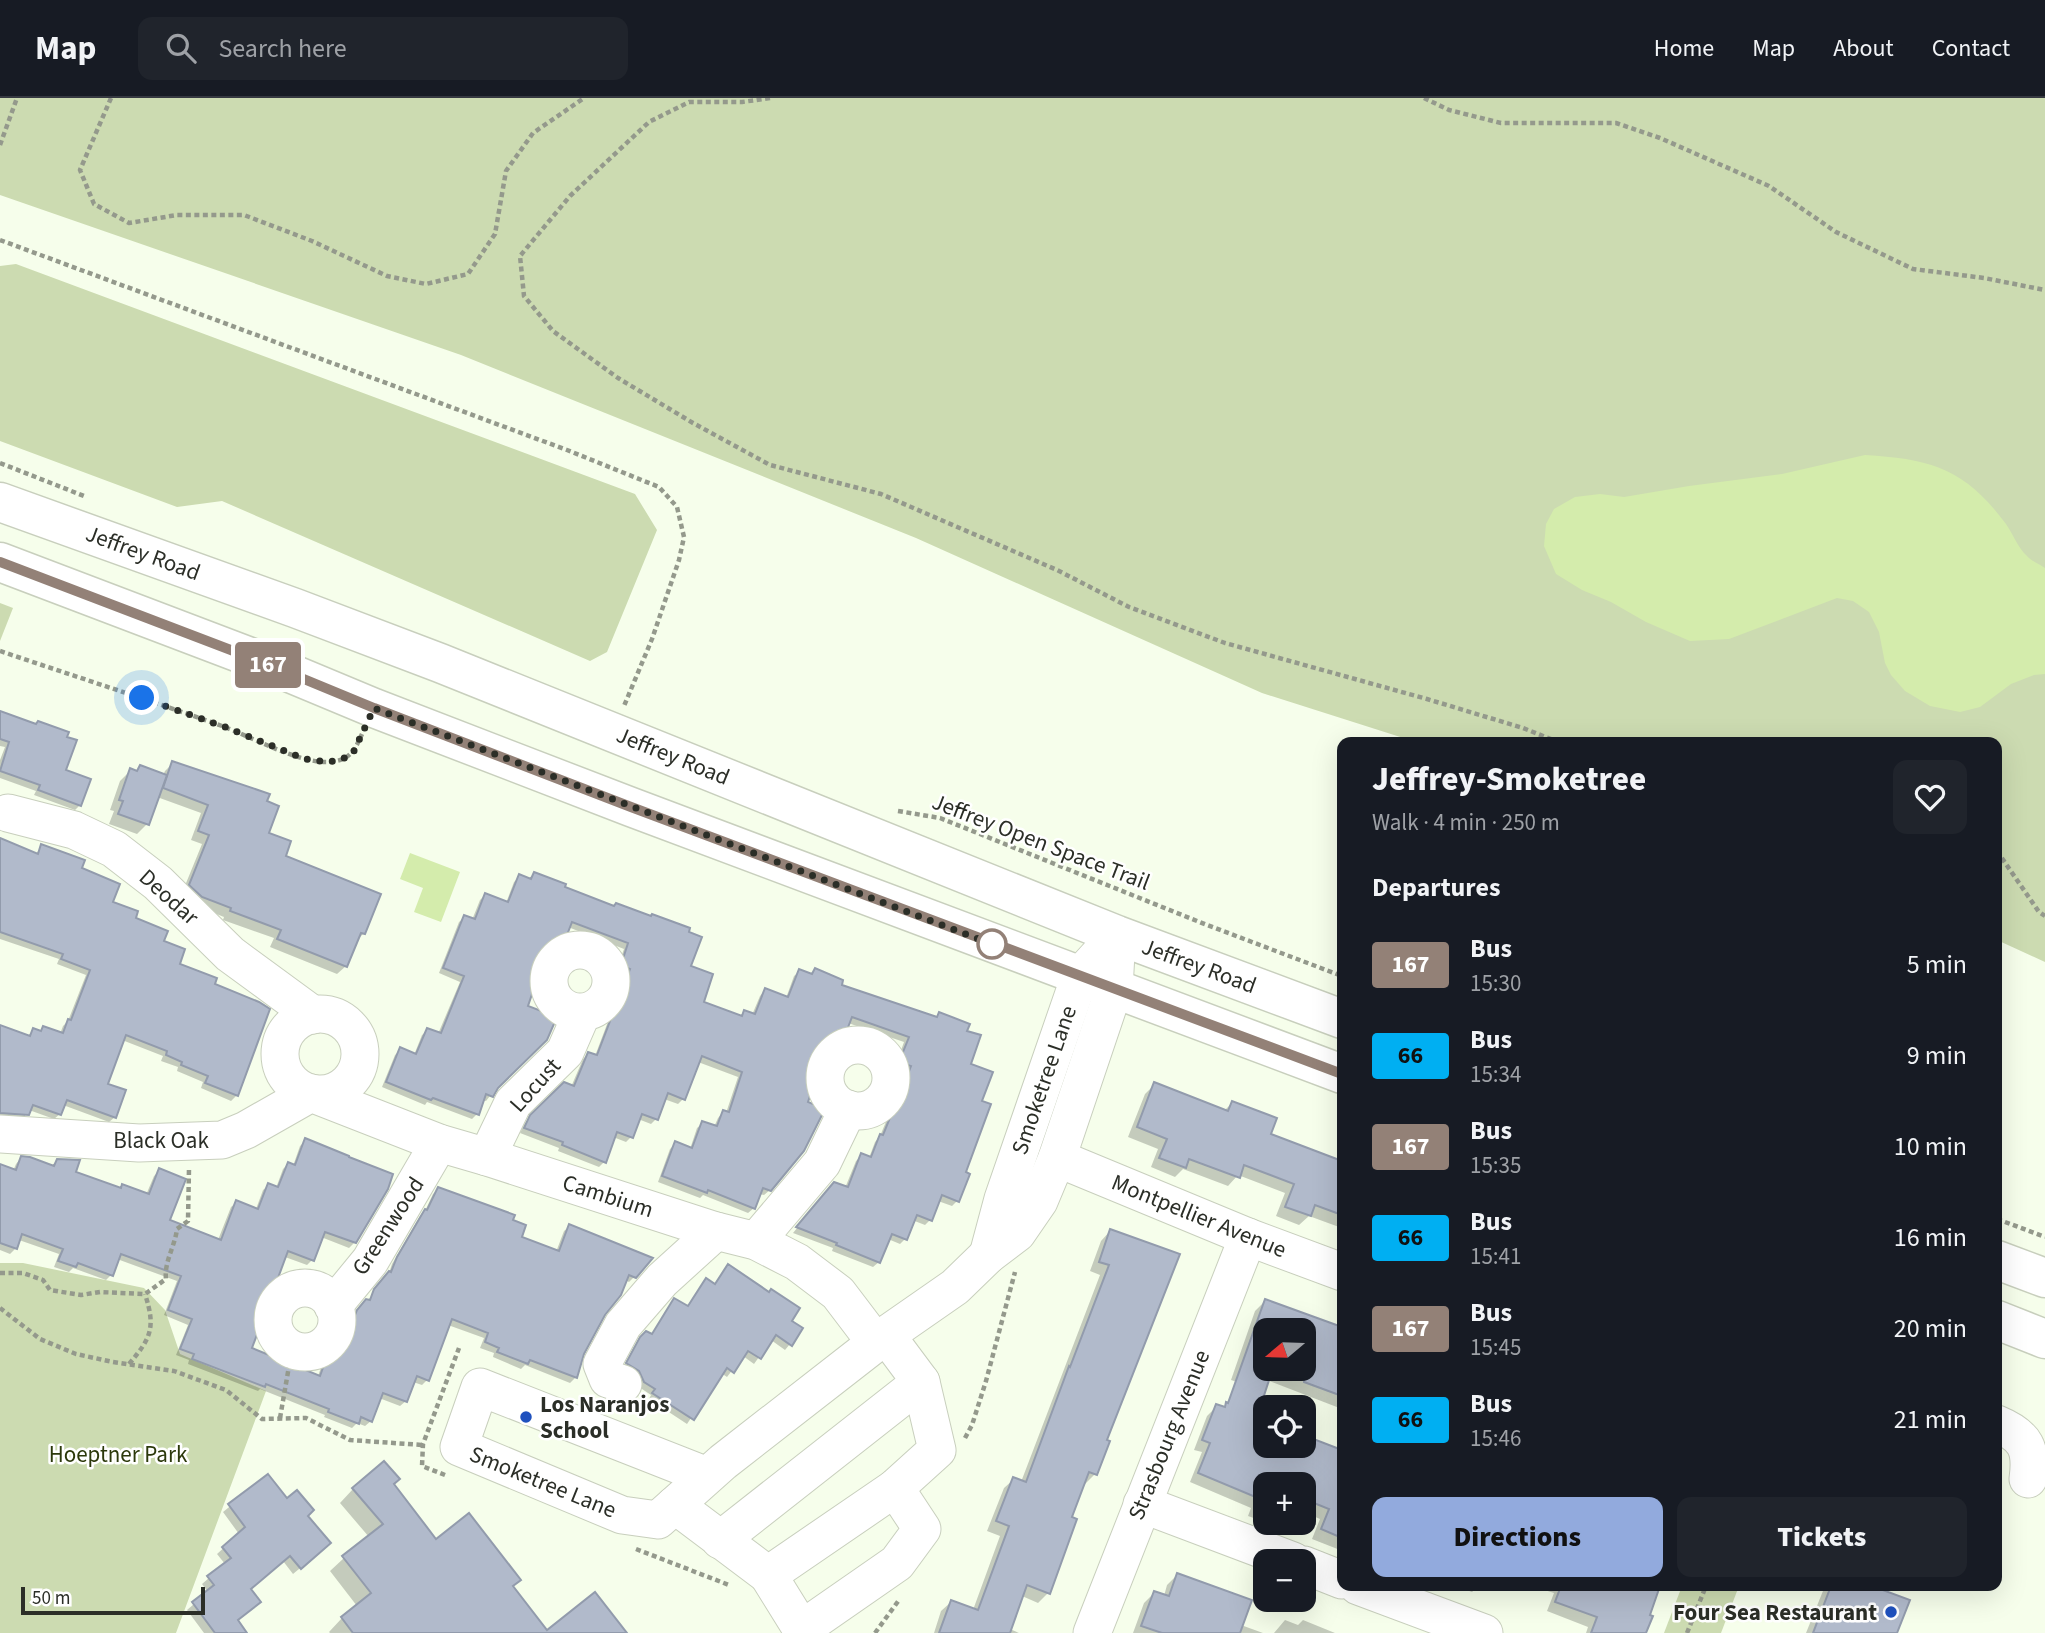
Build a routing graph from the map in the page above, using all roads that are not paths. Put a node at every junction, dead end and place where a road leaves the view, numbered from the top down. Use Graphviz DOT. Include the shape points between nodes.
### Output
graph roads {
  1 [pos="0,502"];
  2 [pos="0,562"];
  3 [pos="3,809"];
  4 [pos="1117,935"];
  5 [pos="1097,983"];
  6 [pos="582,1013"];
  7 [pos="313,1015"];
  8 [pos="1337,1017"];
  9 [pos="1337,1072"];
  10 [pos="311,1093"];
  11 [pos="848,1109"];
  12 [pos="0,1134"];
  13 [pos="439,1143"];
  14 [pos="487,1157"];
  15 [pos="1057,1158"];
  16 [pos="716,1231"];
  17 [pos="1248,1237"];
  18 [pos="756,1241"];
  19 [pos="988,1255"];
  20 [pos="2002,1262"];
  21 [pos="1337,1270"];
  22 [pos="2044,1277"];
  23 [pos="2002,1284"];
  24 [pos="333,1306"];
  25 [pos="2002,1322"];
  26 [pos="881,1339"];
  27 [pos="2045,1339"];
  28 [pos="921,1382"];
  29 [pos="623,1384"];
  30 [pos="2002,1426"];
  31 [pos="707,1476"];
  32 [pos="2028,1479"];
  33 [pos="895,1488"];
  34 [pos="1142,1504"];
  35 [pos="675,1505"];
  36 [pos="720,1540"];
  37 [pos="1261,1549"];
  38 [pos="1316,1570"];
  39 [pos="768,1575"];
  40 [pos="1337,1578"];
  41 [pos="1371,1591"];
  42 [pos="803,1631"];
  43 [pos="1092,1633"];
  44 [pos="1484,1633"];
  1 -- 4 [label="main road, Jeffrey Road" via="440,663"];
  2 -- 5 [label="main road"];
  3 -- 7 [label="street, Deodar" via="74,830 114,849 158,883 230,954"];
  4 -- 5 [label="street, Smoketree Lane"];
  4 -- 8 [label="main road, Jeffrey Road"];
  5 -- 9 [label="main road"];
  5 -- 15 [label="street, Smoketree Lane"];
  5 -- 19 [label="street, Smoketree Lane" via="1003,1199"];
  6 -- 14 [label="street, Locust" via="565,1052 513,1103"];
  7 -- 10 [label="street" via="290,1029 280,1054 289,1079"];
  7 -- 10 [label="street, Deodar" via="339,1019 356,1037 360,1050 355,1075 346,1085 323,1094"];
  10 -- 12 [label="street, Black Oak" via="222,1140 139,1143"];
  10 -- 13 [label="street, Cambium"];
  11 -- 18 [label="street" via="822,1163"];
  13 -- 14 [label="street, Cambium"];
  13 -- 24 [label="street, Greenwood" via="370,1261"];
  14 -- 16 [label="street, Cambium"];
  15 -- 17 [label="street, Montpellier Avenue"];
  15 -- 19 [label="street, Smoketree Lane" via="1017,1233"];
  16 -- 18 [label="street, Cambium"];
  16 -- 29 [label="street" via="662,1280 623,1325 602,1364 608,1379"];
  17 -- 21 [label="street, Montpellier Avenue"];
  17 -- 34 [label="street, Strasbourg Avenue"];
  18 -- 26 [label="street, Cambium" via="797,1262 838,1293"];
  19 -- 26 [label="street, Smoketree Lane" via="955,1287"];
  20 -- 22 [label="main road"];
  22 -- 23 [label="main road"];
  24 -- 24 [label="street" via="327,1297 307,1288 286,1294 274,1313 277,1334 292,1349 312,1351 334,1334"];
  25 -- 27 [label="main road"];
  26 -- 28 [label="street, Cambium"];
  26 -- 31 [label="street, Smoketree Lane"];
  28 -- 33 [label="street" via="937,1450"];
  28 -- 36 [label="street"];
  30 -- 32 [label="street" via="2025,1444 2031,1462"];
  31 -- 35 [label="street, Smoketree Lane"];
  31 -- 35 [label="street, Smoketree Lane" via="480,1387 459,1447 622,1515 658,1520"];
  33 -- 39 [label="street"];
  33 -- 42 [label="street" via="922,1529 897,1563"];
  34 -- 37 [label="street"];
  34 -- 43 [label="street, Strasbourg Avenue"];
  35 -- 36 [label="street"];
  36 -- 39 [label="street"];
  38 -- 40 [label="street"];
  39 -- 42 [label="street"];
  41 -- 44 [label="street"];
}
